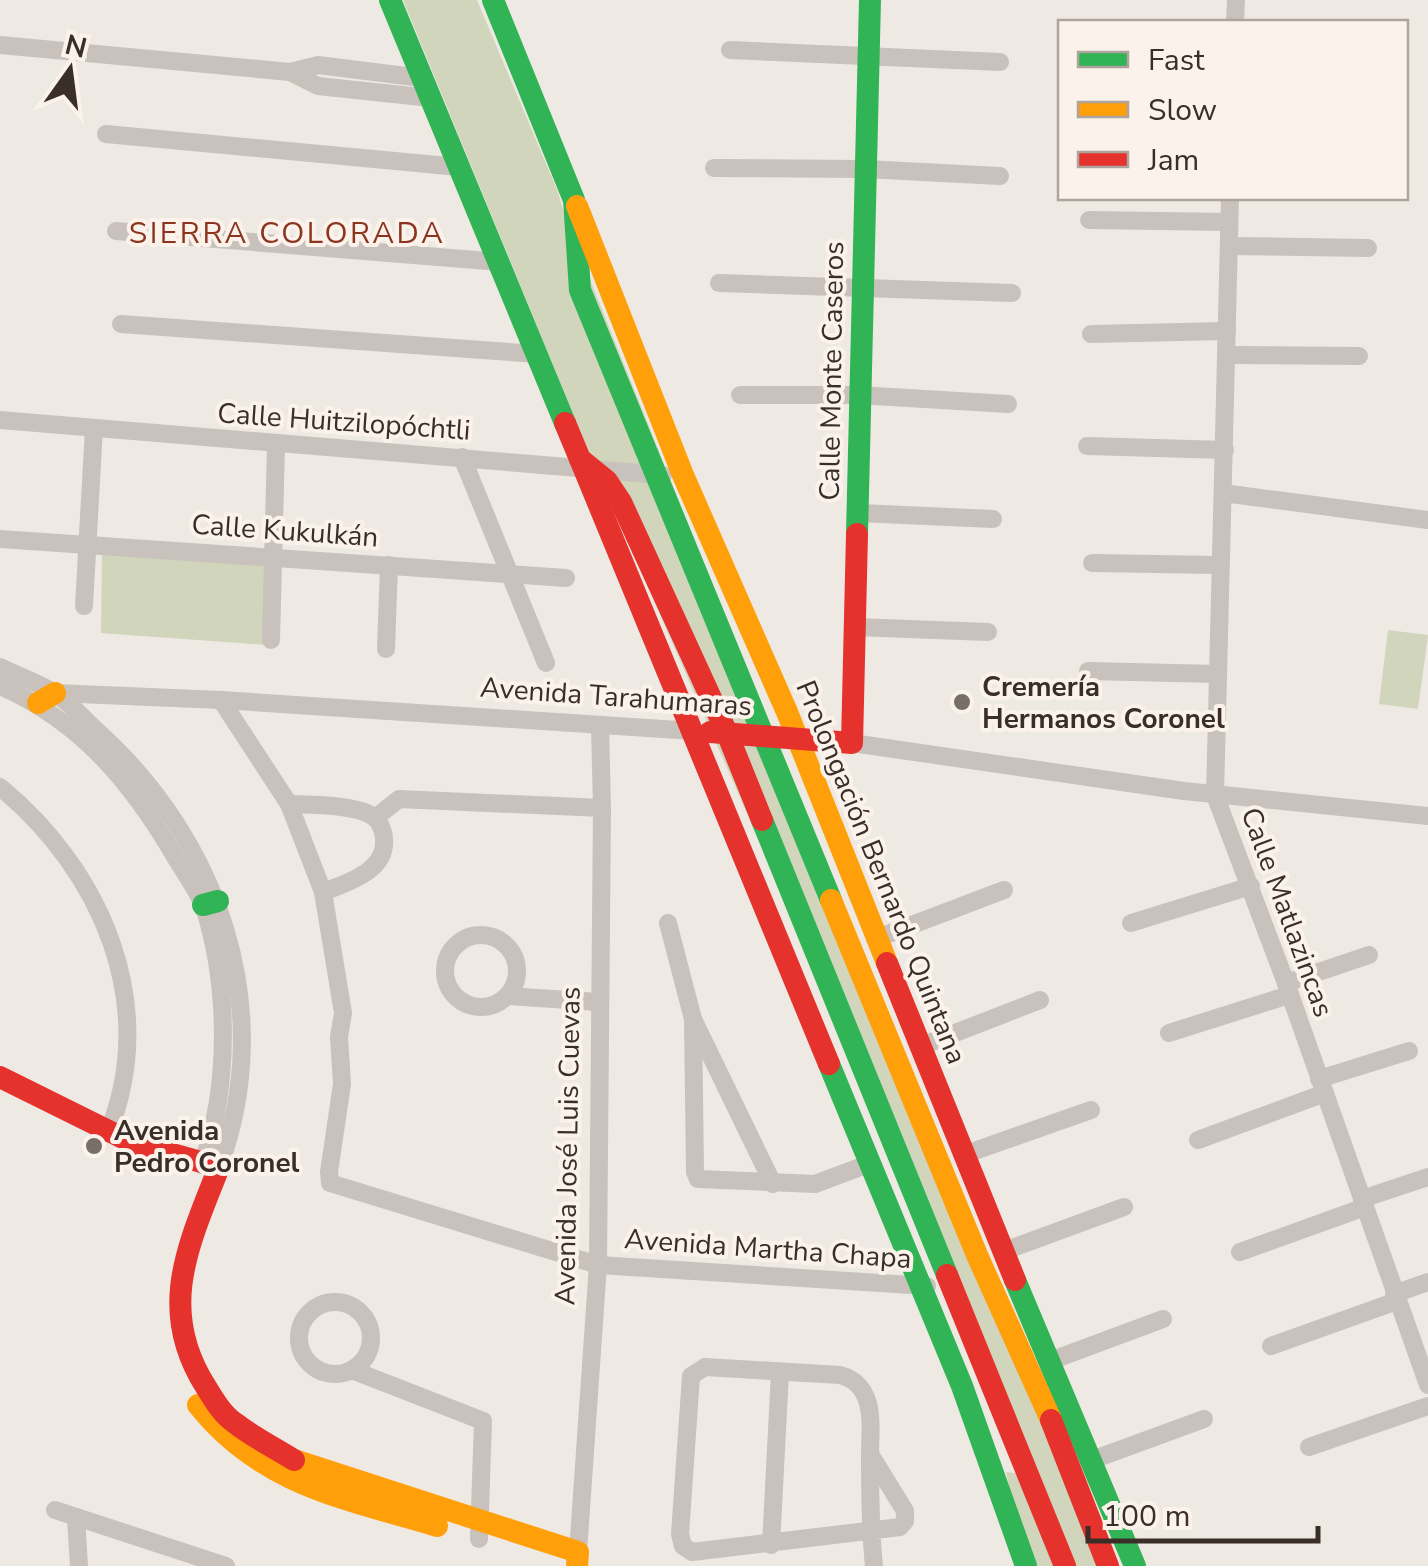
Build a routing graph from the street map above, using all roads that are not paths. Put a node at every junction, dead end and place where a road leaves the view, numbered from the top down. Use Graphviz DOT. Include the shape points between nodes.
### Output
graph roads {
  1 [pos="390,0"];
  2 [pos="493,0"];
  3 [pos="870,0"];
  4 [pos="0,45"];
  5 [pos="730,50"];
  6 [pos="869,54"];
  7 [pos="1000,62"];
  8 [pos="426,88"];
  9 [pos="106,134"];
  10 [pos="459,167"];
  11 [pos="714,168"];
  12 [pos="865,170"];
  13 [pos="1000,176"];
  14 [pos="574,200"];
  15 [pos="1230,200"];
  16 [pos="1090,220"];
  17 [pos="1229,222"];
  18 [pos="116,231"];
  19 [pos="1229,246"];
  20 [pos="1368,248"];
  21 [pos="500,262"];
  22 [pos="719,283"];
  23 [pos="862,286"];
  24 [pos="1012,293"];
  25 [pos="121,324"];
  26 [pos="1227,331"];
  27 [pos="1091,334"];
  28 [pos="537,354"];
  29 [pos="1227,354"];
  30 [pos="1359,356"];
  31 [pos="740,395"];
  32 [pos="858,396"];
  33 [pos="1008,404"];
  34 [pos="0,420"];
  35 [pos="94,428"];
  36 [pos="276,446"];
  37 [pos="1087,446"];
  38 [pos="1225,450"];
  39 [pos="462,457"];
  40 [pos="587,467"];
  41 [pos="683,475"];
  42 [pos="655,476"];
  43 [pos="1224,493"];
  44 [pos="860,514"];
  45 [pos="993,518"];
  46 [pos="1428,520"];
  47 [pos="0,538"];
  48 [pos="88,545"];
  49 [pos="272,556"];
  50 [pos="1092,563"];
  51 [pos="388,565"];
  52 [pos="1219,565"];
  53 [pos="509,575"];
  54 [pos="566,578"];
  55 [pos="84,606"];
  56 [pos="856,626"];
  57 [pos="988,632"];
  58 [pos="271,640"];
  59 [pos="386,650"];
  60 [pos="546,662"];
  61 [pos="0,668"];
  62 [pos="1088,671"];
  63 [pos="1217,674"];
  64 [pos="0,686"];
  65 [pos="47,698"];
  66 [pos="221,700"];
  67 [pos="600,726"];
  68 [pos="693,731"];
  69 [pos="727,733"];
  70 [pos="765,736"];
  71 [pos="798,740"];
  72 [pos="852,743"];
  73 [pos="0,787"];
  74 [pos="1215,795"];
  75 [pos="290,804"];
  76 [pos="602,808"];
  77 [pos="1428,816"];
  78 [pos="375,818"];
  79 [pos="1251,886"];
  80 [pos="1004,890"];
  81 [pos="324,892"];
  82 [pos="668,923"];
  83 [pos="1131,923"];
  84 [pos="875,939"];
  85 [pos="1370,954"];
  86 [pos="1288,989"];
  87 [pos="507,996"];
  88 [pos="1040,1000"];
  89 [pos="598,1002"];
  90 [pos="693,1019"];
  91 [pos="1169,1034"];
  92 [pos="919,1047"];
  93 [pos="1409,1051"];
  94 [pos="0,1077"];
  95 [pos="1322,1086"];
  96 [pos="1091,1110"];
  97 [pos="108,1132"];
  98 [pos="1198,1140"];
  99 [pos="963,1155"];
  100 [pos="871,1162"];
  101 [pos="210,1166"];
  102 [pos="1428,1177"];
  103 [pos="773,1184"];
  104 [pos="1364,1203"];
  105 [pos="1124,1207"];
  106 [pos="1004,1250"];
  107 [pos="1240,1252"];
  108 [pos="598,1266"];
  109 [pos="1428,1282"];
  110 [pos="921,1286"];
  111 [pos="949,1286"];
  112 [pos="1395,1297"];
  113 [pos="1163,1320"];
  114 [pos="1271,1346"];
  115 [pos="1050,1361"];
  116 [pos="352,1370"];
  117 [pos="780,1373"];
  118 [pos="1428,1385"];
  119 [pos="1428,1406"];
  120 [pos="1204,1420"];
  121 [pos="1309,1447"];
  122 [pos="870,1454"];
  123 [pos="1092,1460"];
  124 [pos="54,1510"];
  125 [pos="76,1517"];
  126 [pos="480,1530"];
  127 [pos="870,1533"];
  128 [pos="771,1545"];
  129 [pos="573,1562"];
  130 [pos="80,1566"];
  131 [pos="226,1566"];
  132 [pos="874,1566"];
  133 [pos="1026,1566"];
  134 [pos="1065,1566"];
  135 [pos="1108,1566"];
  136 [pos="1136,1566"];
  1 -- 8 [label="street"];
  2 -- 14 [label="street, Prolongación Bernardo Quintana"];
  3 -- 6 [label="street, Calle Monte Caseros"];
  4 -- 8 [label="street" via="290,72 318,66"];
  5 -- 6 [label="street"];
  6 -- 7 [label="street"];
  6 -- 12 [label="street, Calle Monte Caseros"];
  8 -- 10 [label="street"];
  9 -- 10 [label="street"];
  10 -- 21 [label="street"];
  11 -- 12 [label="street"];
  12 -- 13 [label="street"];
  12 -- 23 [label="street, Calle Monte Caseros"];
  14 -- 41 [label="street, Prolongación Bernardo Quintana"];
  14 -- 42 [label="street, Prolongación Bernardo Quintana" via="580,290"];
  15 -- 17 [label="street, Calle Matlazincas"];
  16 -- 17 [label="street"];
  17 -- 19 [label="street, Calle Matlazincas"];
  18 -- 21 [label="street"];
  19 -- 20 [label="street"];
  19 -- 26 [label="street, Calle Matlazincas"];
  21 -- 28 [label="street"];
  22 -- 23 [label="street"];
  23 -- 24 [label="street"];
  23 -- 32 [label="street, Calle Monte Caseros"];
  25 -- 28 [label="street"];
  26 -- 27 [label="street"];
  26 -- 29 [label="street, Calle Matlazincas"];
  28 -- 40 [label="street"];
  29 -- 30 [label="street"];
  29 -- 38 [label="street, Calle Matlazincas"];
  31 -- 32 [label="street"];
  32 -- 33 [label="street"];
  32 -- 44 [label="street, Calle Monte Caseros"];
  34 -- 35 [label="street, Calle Huitzilopóchtli"];
  35 -- 36 [label="street, Calle Huitzilopóchtli"];
  35 -- 48 [label="street"];
  36 -- 39 [label="street, Calle Huitzilopóchtli"];
  36 -- 49 [label="street"];
  37 -- 38 [label="street"];
  38 -- 43 [label="street, Calle Matlazincas"];
  39 -- 40 [label="street, Calle Huitzilopóchtli"];
  39 -- 53 [label="street"];
  40 -- 42 [label="street, Calle Huitzilopóchtli"];
  40 -- 68 [label="street"];
  40 -- 69 [label="street" via="621,502"];
  41 -- 42 [label="street, Calle Huitzilopóchtli"];
  41 -- 71 [label="street, Prolongación Bernardo Quintana"];
  42 -- 70 [label="street, Prolongación Bernardo Quintana"];
  43 -- 46 [label="street"];
  43 -- 52 [label="street, Calle Matlazincas"];
  44 -- 45 [label="street"];
  44 -- 56 [label="street, Calle Monte Caseros"];
  47 -- 48 [label="street, Calle Kukulkán"];
  48 -- 49 [label="street, Calle Kukulkán"];
  48 -- 55 [label="street"];
  49 -- 51 [label="street, Calle Kukulkán"];
  49 -- 58 [label="street"];
  50 -- 52 [label="street"];
  51 -- 53 [label="street, Calle Kukulkán"];
  51 -- 59 [label="street"];
  52 -- 63 [label="street, Calle Matlazincas"];
  53 -- 54 [label="street, Calle Kukulkán"];
  53 -- 60 [label="street"];
  56 -- 57 [label="street"];
  56 -- 72 [label="street, Calle Monte Caseros"];
  61 -- 65 [label="street"];
  62 -- 63 [label="street"];
  63 -- 74 [label="street, Calle Matlazincas"];
  64 -- 65 [label="street"];
  65 -- 66 [label="street, Avenida Tarahumaras"];
  65 -- 101 [label="street" via="130,786 210,903 241,1010 232,1124"];
  66 -- 67 [label="street, Avenida Tarahumaras"];
  66 -- 75 [label="street, Avenida Martha Chapa"];
  67 -- 68 [label="street, Avenida Tarahumaras"];
  67 -- 76 [label="street, Avenida José Luis Cuevas"];
  68 -- 69 [label="street, Avenida Tarahumaras"];
  68 -- 100 [label="street"];
  69 -- 70 [label="street, Avenida Tarahumaras"];
  69 -- 111 [label="street"];
  70 -- 71 [label="street, Avenida Tarahumaras"];
  70 -- 135 [label="street, Prolongación Bernardo Quintana"];
  71 -- 72 [label="street, Avenida Tarahumaras"];
  71 -- 84 [label="street, Prolongación Bernardo Quintana"];
  72 -- 74 [label="street, Avenida Tarahumaras"];
  73 -- 97 [label="street" via="72,861 119,966 129,1053"];
  74 -- 77 [label="street, Avenida Tarahumaras"];
  74 -- 79 [label="street, Calle Matlazincas"];
  75 -- 78 [label="street"];
  75 -- 81 [label="street, Avenida Martha Chapa"];
  76 -- 78 [label="street" via="399,799"];
  76 -- 89 [label="street, Avenida José Luis Cuevas"];
  78 -- 81 [label="street" via="384,836 375,864"];
  79 -- 83 [label="street"];
  79 -- 86 [label="street, Calle Matlazincas"];
  80 -- 84 [label="street"];
  81 -- 108 [label="street, Avenida Martha Chapa" via="343,1013 330,1183"];
  82 -- 90 [label="street"];
  84 -- 92 [label="street, Prolongación Bernardo Quintana"];
  85 -- 86 [label="street"];
  86 -- 91 [label="street"];
  86 -- 95 [label="street, Calle Matlazincas"];
  87 -- 87 [label="street" via="517,974 504,942 482,934 451,950 444,973 453,994 486,1006"];
  87 -- 89 [label="street"];
  88 -- 92 [label="street"];
  89 -- 108 [label="street, Avenida José Luis Cuevas"];
  90 -- 103 [label="street"];
  90 -- 103 [label="street" via="696,1176"];
  92 -- 99 [label="street, Prolongación Bernardo Quintana"];
  93 -- 95 [label="street"];
  94 -- 97 [label="street"];
  95 -- 98 [label="street"];
  95 -- 104 [label="street, Calle Matlazincas"];
  96 -- 99 [label="street"];
  97 -- 101 [label="street"];
  99 -- 106 [label="street, Prolongación Bernardo Quintana"];
  100 -- 103 [label="street" via="815,1184"];
  100 -- 110 [label="street"];
  101 -- 126 [label="street" via="184,1258 175,1339 213,1414 295,1460"];
  102 -- 104 [label="street"];
  104 -- 107 [label="street"];
  104 -- 112 [label="street, Calle Matlazincas"];
  105 -- 106 [label="street"];
  106 -- 115 [label="street, Prolongación Bernardo Quintana"];
  108 -- 110 [label="street, Avenida Martha Chapa"];
  108 -- 129 [label="street, Avenida José Luis Cuevas"];
  109 -- 112 [label="street"];
  110 -- 111 [label="street, Avenida Martha Chapa"];
  110 -- 133 [label="street"];
  111 -- 134 [label="street"];
  112 -- 114 [label="street"];
  112 -- 118 [label="street, Calle Matlazincas"];
  113 -- 115 [label="street"];
  115 -- 123 [label="street, Prolongación Bernardo Quintana"];
  116 -- 116 [label="street" via="368,1354 367,1321 340,1302 318,1306 300,1329 301,1352 323,1372"];
  116 -- 126 [label="street" via="484,1421"];
  117 -- 122 [label="street" via="851,1378 870,1408"];
  117 -- 128 [label="street"];
  117 -- 128 [label="street" via="705,1367 691,1376 680,1534 683,1546 698,1553"];
  119 -- 121 [label="street"];
  120 -- 123 [label="street"];
  122 -- 127 [label="street"];
  122 -- 127 [label="street" via="905,1521"];
  123 -- 136 [label="street, Prolongación Bernardo Quintana"];
  124 -- 125 [label="street"];
  125 -- 130 [label="street"];
  125 -- 131 [label="street"];
  126 -- 129 [label="street"];
  127 -- 128 [label="street"];
  127 -- 132 [label="street"];
}
